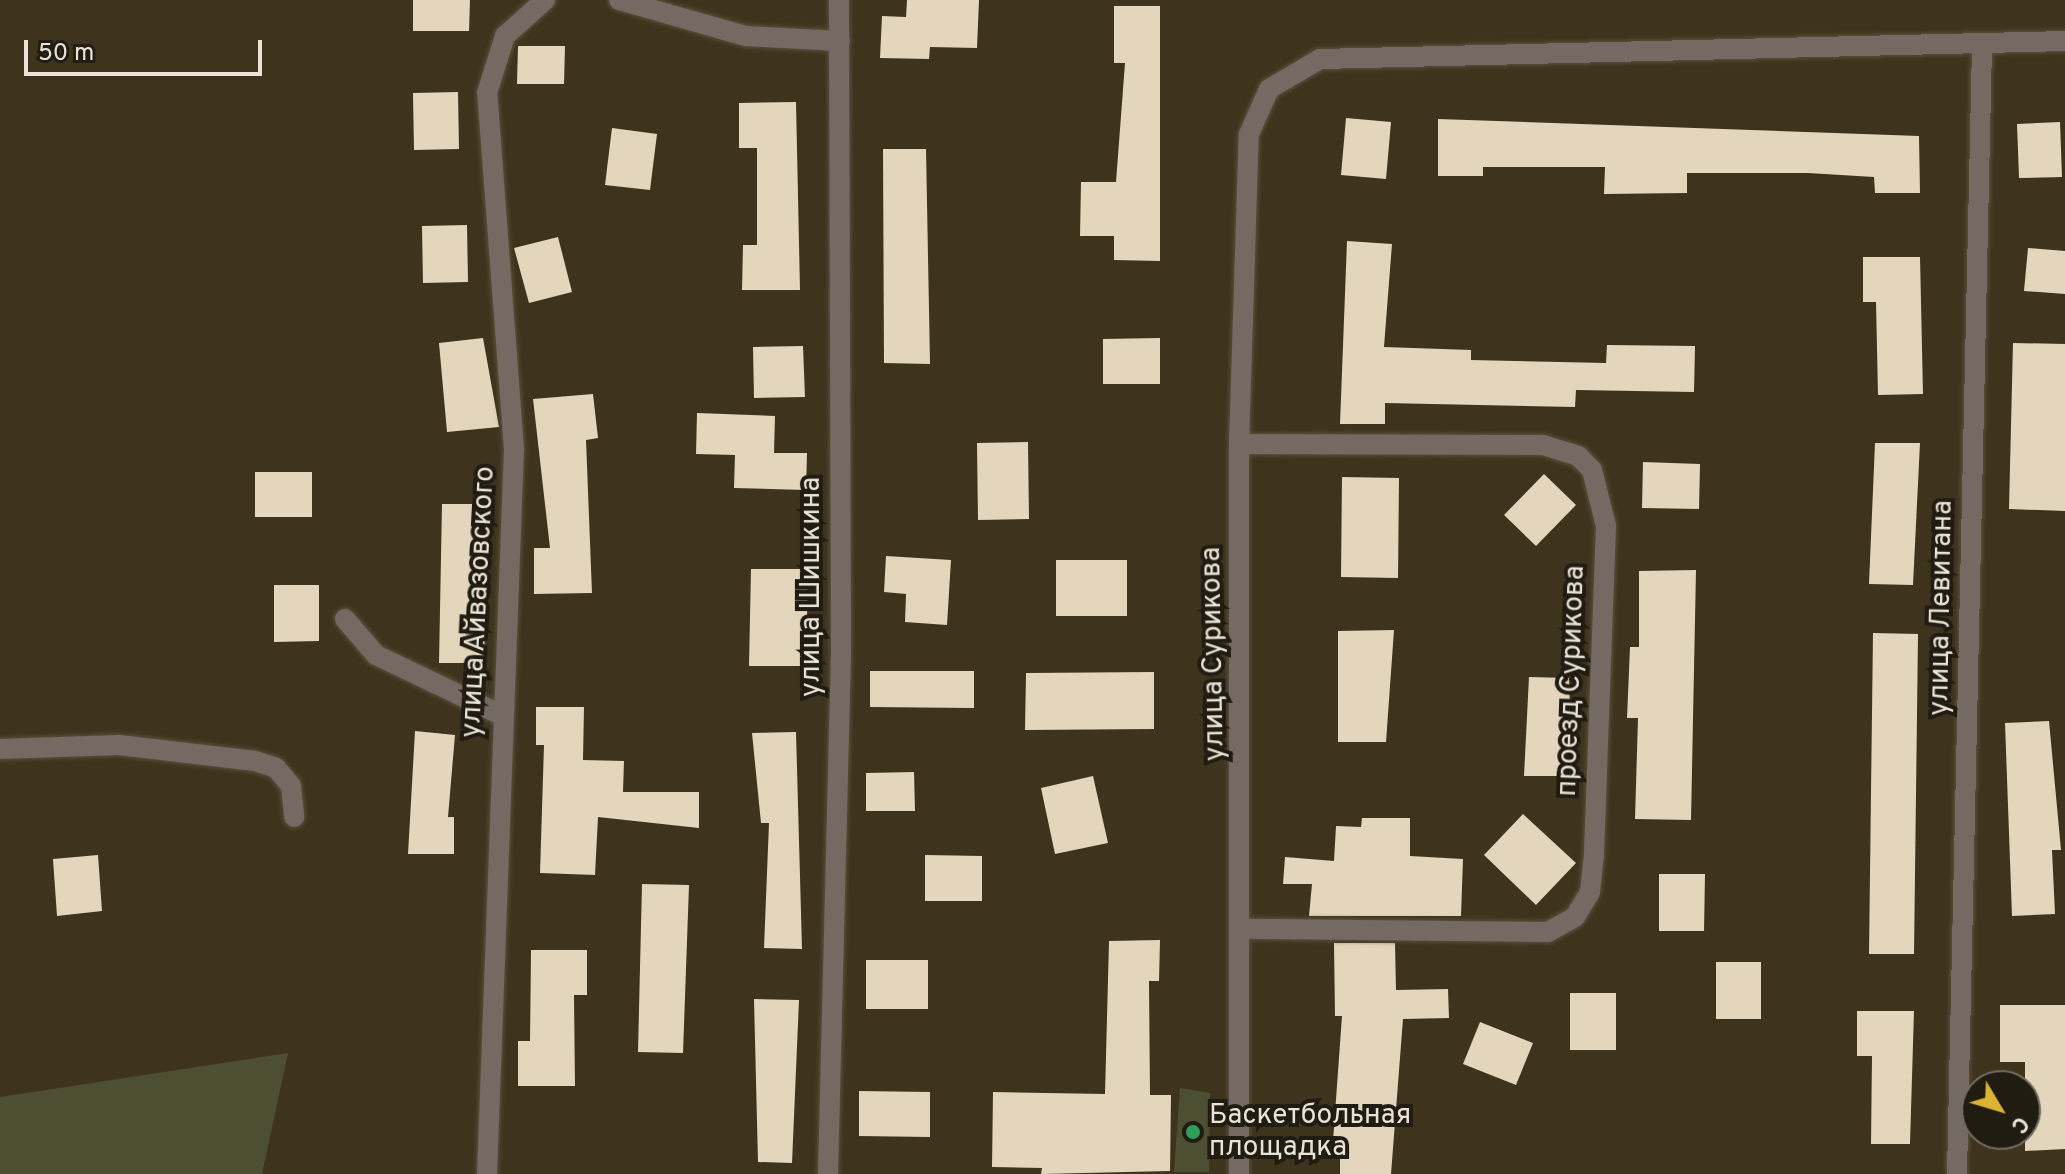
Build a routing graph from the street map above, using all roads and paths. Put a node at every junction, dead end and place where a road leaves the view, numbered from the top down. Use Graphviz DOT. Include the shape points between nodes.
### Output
graph roads {
  1 [pos="545,0"];
  2 [pos="619,0"];
  3 [pos="839,0"];
  4 [pos="840,41"];
  5 [pos="2065,41"];
  6 [pos="1982,44"];
  7 [pos="1239,444"];
  8 [pos="345,619"];
  9 [pos="499,714"];
  10 [pos="0,749"];
  11 [pos="294,817"];
  12 [pos="1244,929"];
  13 [pos="487,1174"];
  14 [pos="828,1174"];
  15 [pos="1239,1174"];
  16 [pos="1957,1174"];
  1 -- 9 [label="street, улица Айвазовского" via="505,36 487,93 514,449"];
  2 -- 4 [label="street" via="745,36"];
  3 -- 4 [label="street, улица Шишкина"];
  4 -- 14 [label="street, улица Шишкина" via="841,653"];
  5 -- 6 [label="street"];
  6 -- 7 [label="street, улица Сурикова" via="1320,59 1269,89 1249,134"];
  6 -- 16 [label="street, улица Левитана"];
  7 -- 12 [label="street, улица Сурикова"];
  7 -- 12 [label="street, проезд Сурикова" via="1543,445 1578,456 1592,470 1606,526 1594,854 1590,892 1575,917 1548,932"];
  8 -- 9 [label="street" via="376,655"];
  9 -- 13 [label="street, улица Айвазовского"];
  10 -- 11 [label="street" via="119,745 255,761 276,768 291,786"];
  12 -- 15 [label="street, улица Сурикова"];
}
